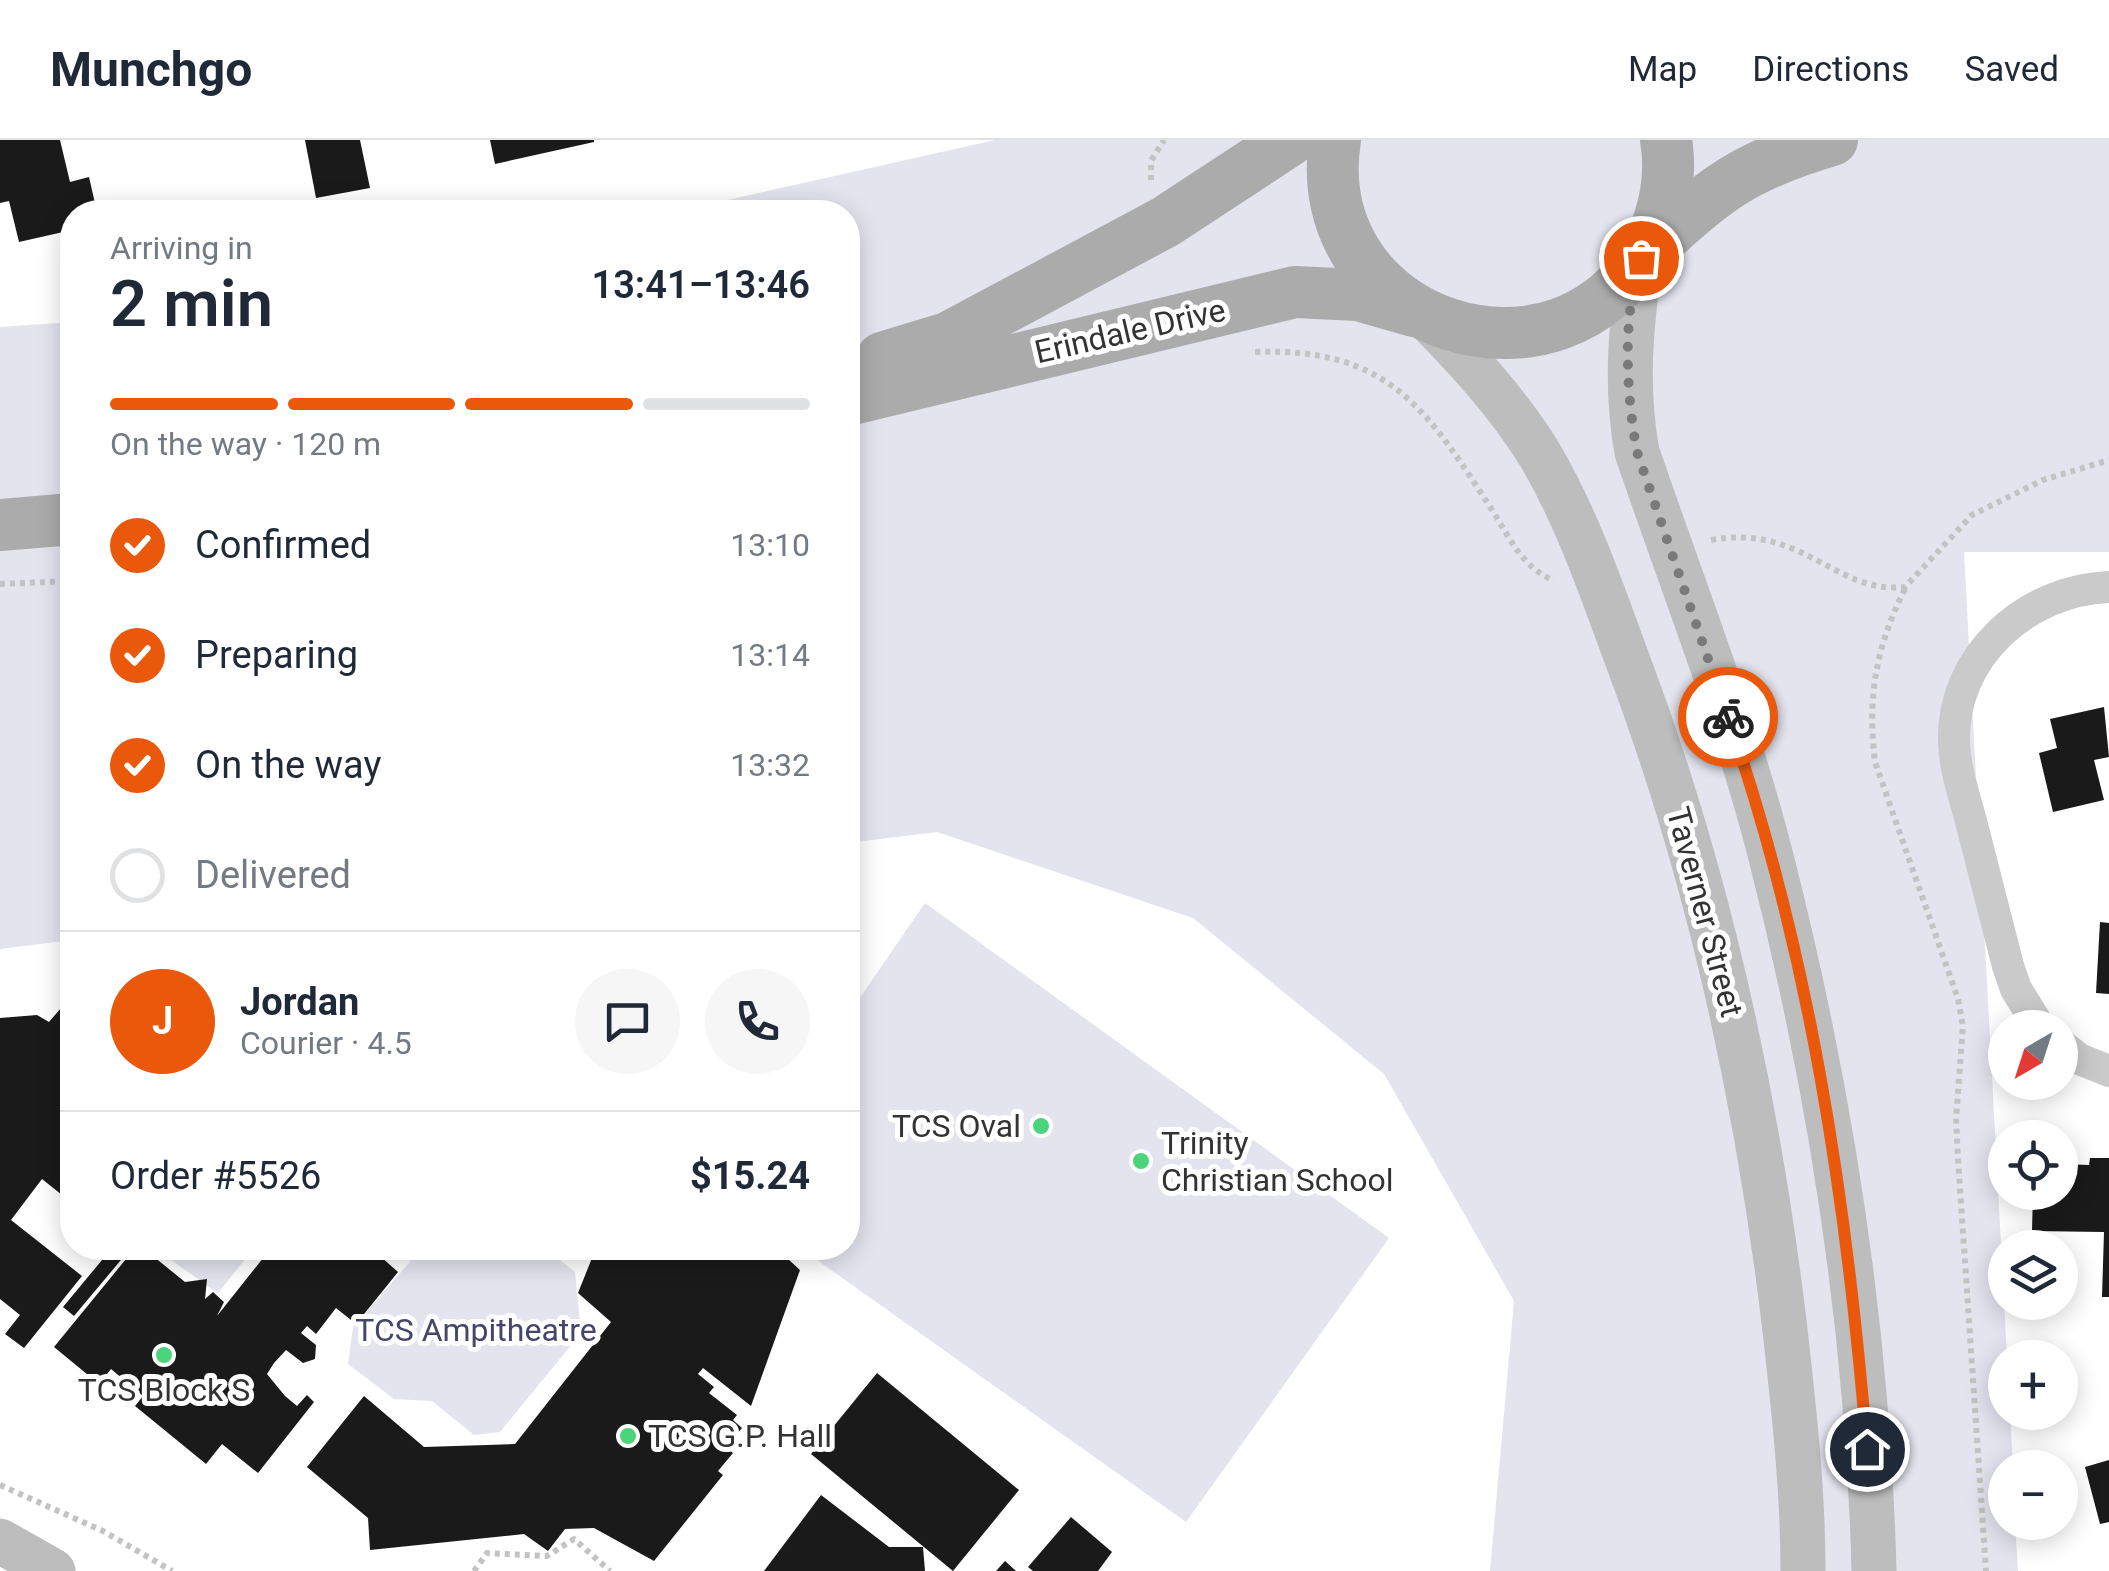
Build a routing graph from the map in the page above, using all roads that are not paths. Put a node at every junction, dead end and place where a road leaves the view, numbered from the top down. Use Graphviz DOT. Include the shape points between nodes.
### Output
graph roads {
  1 [pos="1290,140"];
  2 [pos="1335,140"];
  3 [pos="1666,140"];
  4 [pos="1832,140"];
  5 [pos="1640,260"];
  6 [pos="1419,313"];
  7 [pos="860,365"];
  8 [pos="860,397"];
  9 [pos="60,519"];
  10 [pos="0,525"];
  11 [pos="2109,587"];
  12 [pos="2029,1010"];
  13 [pos="2078,1059"];
  14 [pos="2109,1071"];
  15 [pos="0,1541"];
  16 [pos="53,1571"];
  17 [pos="1804,1571"];
  18 [pos="1874,1571"];
  1 -- 7 [label="main road, Erindale Drive" via="1165,222 948,338"];
  2 -- 6 [label="main road" via="1333,180 1346,232 1374,276"];
  3 -- 5 [label="main road" via="1664,206"];
  4 -- 5 [label="main road" via="1738,174"];
  5 -- 6 [label="main road, Erindale Drive" via="1601,301 1549,327 1491,334"];
  5 -- 18 [label="main road" via="1631,420 1772,860 1821,1075 1855,1297"];
  6 -- 8 [label="main road, Erindale Drive" via="1358,295 1295,292"];
  6 -- 17 [label="main road, Taverner Street" via="1484,377 1540,455 1583,541 1674,794 1732,1009 1773,1230 1798,1444"];
  9 -- 10 [label="main road"];
  11 -- 12 [label="street" via="2042,600 2006,624 1978,658 1960,697 1953,737 2008,966"];
  13 -- 14 [label="street"];
  15 -- 16 [label="main road"];
}
